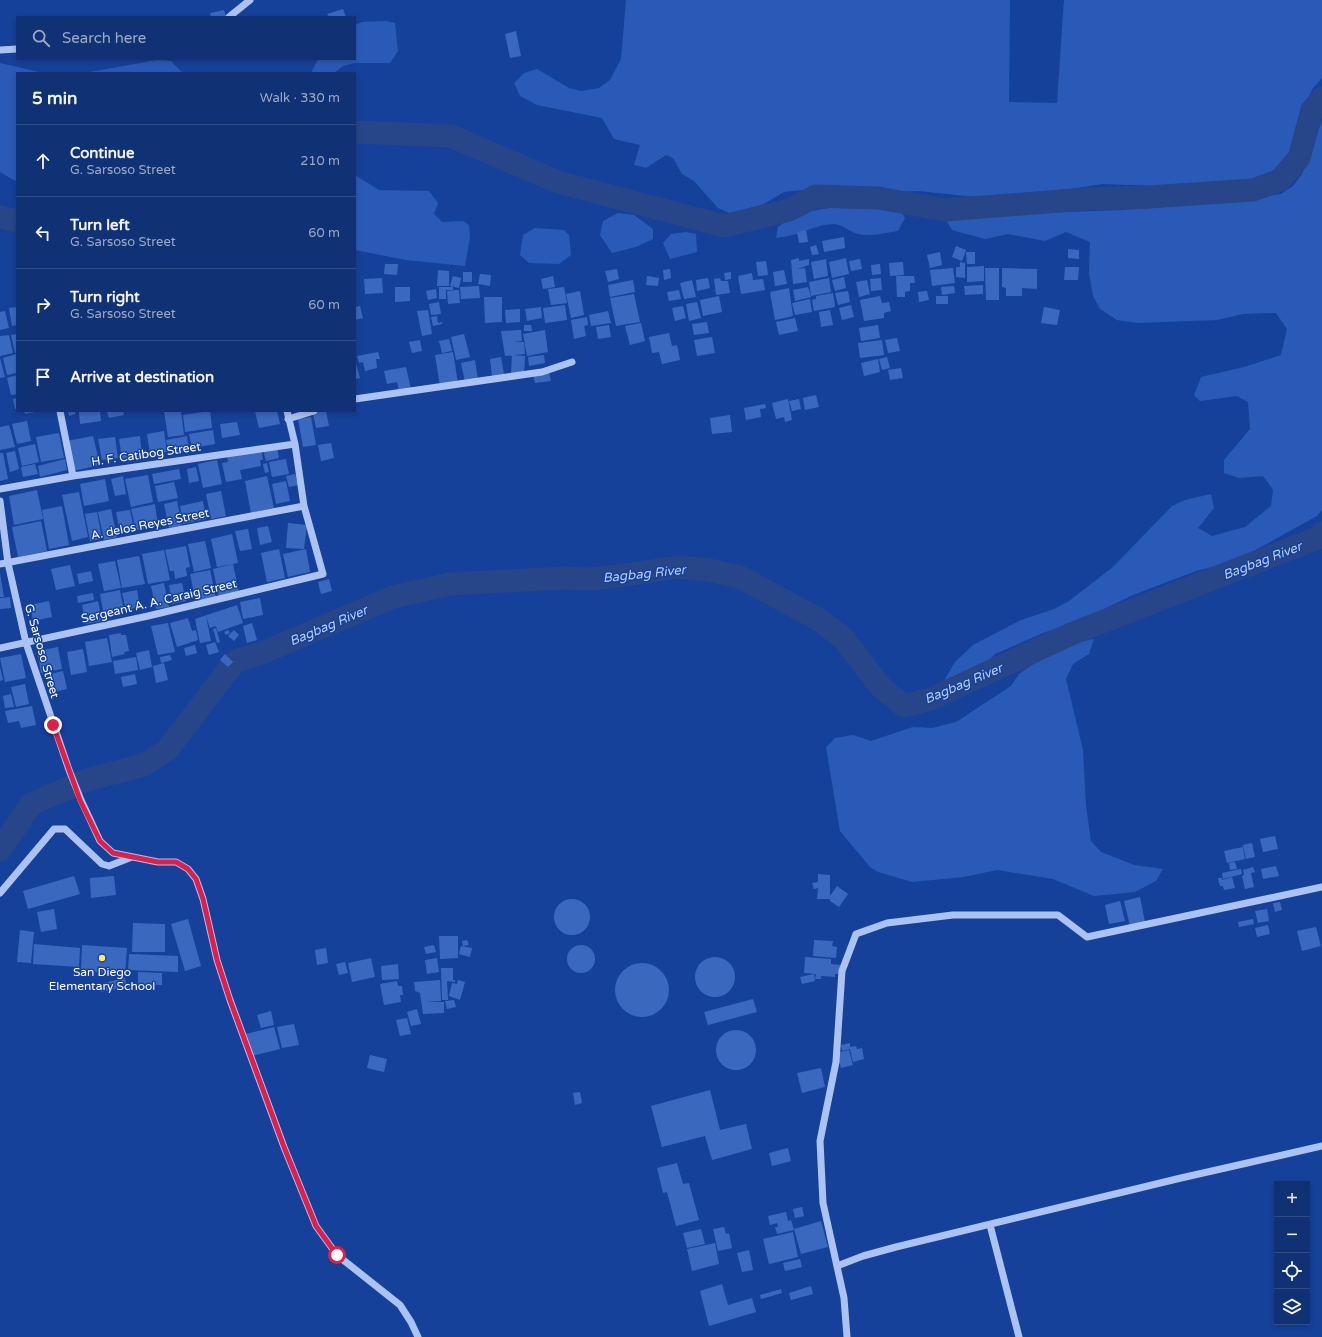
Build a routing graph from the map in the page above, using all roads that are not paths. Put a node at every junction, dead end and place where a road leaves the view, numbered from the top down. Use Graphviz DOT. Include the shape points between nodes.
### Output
graph roads {
  1 [pos="250,0"];
  2 [pos="230,16"];
  3 [pos="16,49"];
  4 [pos="0,50"];
  5 [pos="572,362"];
  6 [pos="356,399"];
  7 [pos="60,412"];
  8 [pos="288,412"];
  9 [pos="311,412"];
  10 [pos="288,419"];
  11 [pos="295,444"];
  12 [pos="73,476"];
  13 [pos="0,490"];
  14 [pos="0,501"];
  15 [pos="304,506"];
  16 [pos="8,563"];
  17 [pos="0,564"];
  18 [pos="26,643"];
  19 [pos="0,648"];
  20 [pos="132,857"];
  21 [pos="1322,887"];
  22 [pos="0,893"];
  23 [pos="1322,1146"];
  24 [pos="990,1225"];
  25 [pos="837,1266"];
  26 [pos="418,1337"];
  27 [pos="847,1337"];
  28 [pos="1019,1337"];
  1 -- 2 [label="street"];
  3 -- 4 [label="street"];
  5 -- 6 [label="street" via="542,372"];
  7 -- 12 [label="street"];
  8 -- 10 [label="street"];
  9 -- 10 [label="street"];
  10 -- 11 [label="street"];
  11 -- 12 [label="street, H. F. Catibog Street"];
  11 -- 15 [label="street"];
  12 -- 13 [label="street, H. F. Catibog Street"];
  14 -- 16 [label="street, G. Sarsoso Street"];
  15 -- 16 [label="street, A. delos Reyes Street"];
  15 -- 18 [label="street, Sergeant A. A. Caraig Street" via="323,574"];
  16 -- 17 [label="street, A. delos Reyes Street"];
  16 -- 18 [label="street, G. Sarsoso Street"];
  18 -- 19 [label="street, Sergeant A. A. Caraig Street"];
  18 -- 20 [label="street, G. Sarsoso Street" via="80,800 100,841 113,853"];
  20 -- 22 [label="street" via="109,866 102,864 64,829 54,829"];
  20 -- 26 [label="street, G. Sarsoso Street" via="176,862 188,869 196,879 230,1000 316,1226 337,1255 400,1305"];
  21 -- 25 [label="street" via="1087,936 1058,915 953,915 887,922 856,934 842,971 836,1062 820,1141 823,1203"];
  23 -- 24 [label="street"];
  24 -- 25 [label="street" via="896,1247"];
  24 -- 28 [label="street"];
  25 -- 27 [label="street" via="844,1298"];
}
